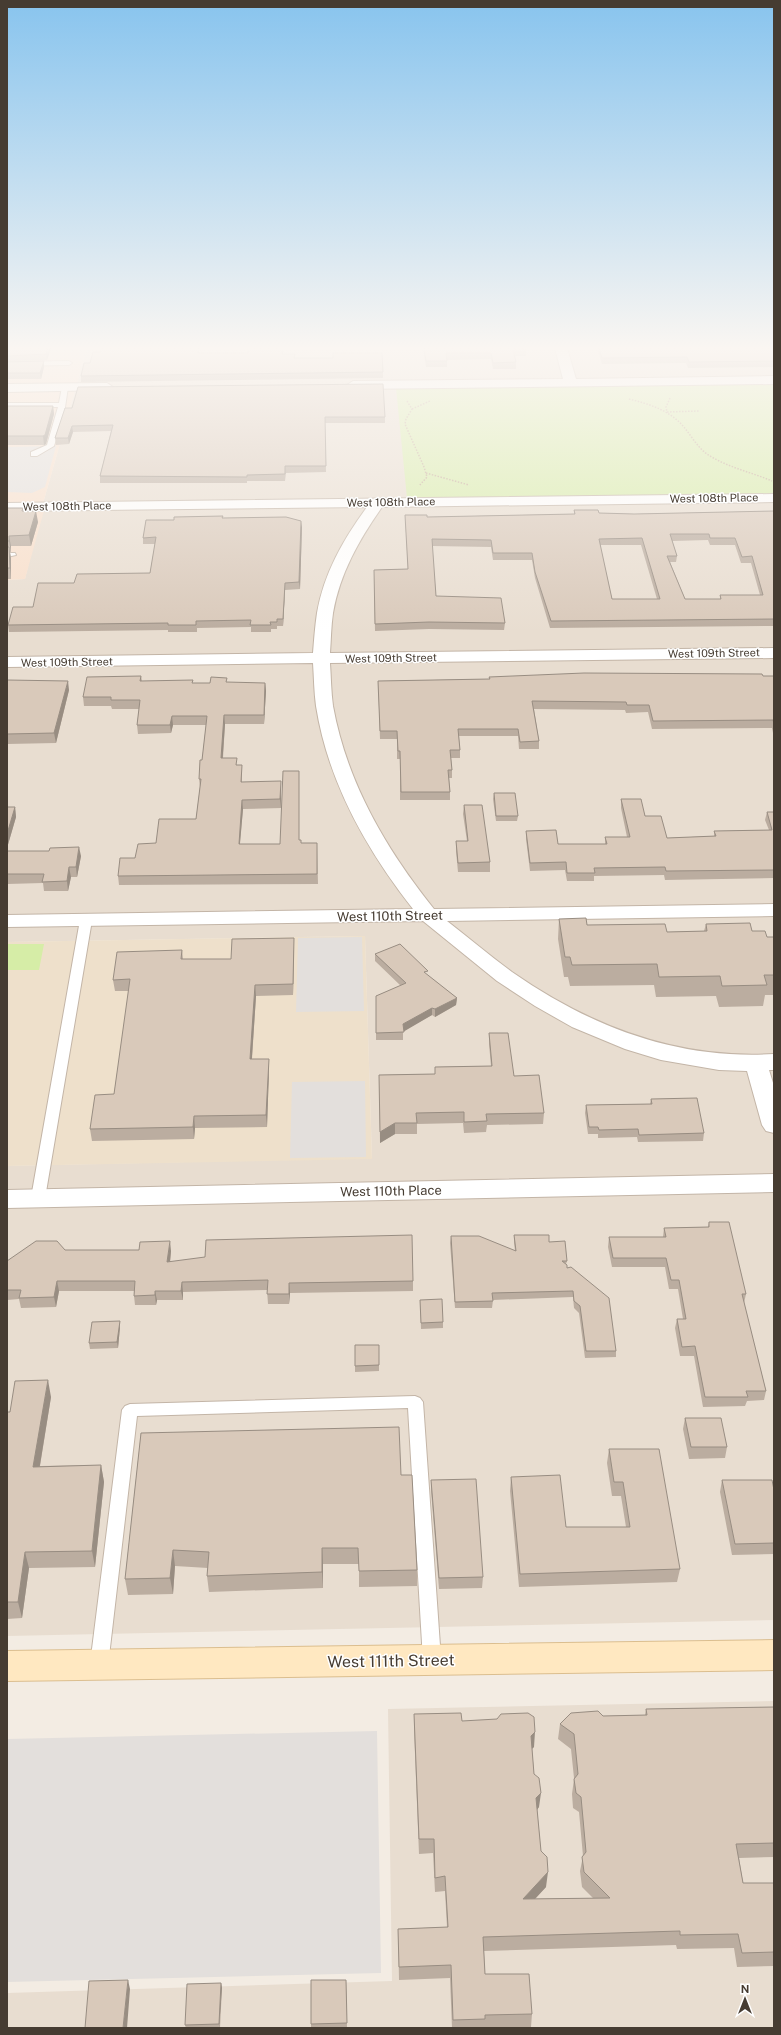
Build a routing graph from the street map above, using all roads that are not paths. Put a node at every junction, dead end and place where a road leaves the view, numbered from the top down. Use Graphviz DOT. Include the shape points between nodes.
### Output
graph roads {
  1 [pos="51,443"];
  2 [pos="34,454"];
  3 [pos="774,498"];
  4 [pos="378,502"];
  5 [pos="7,507"];
  6 [pos="774,653"];
  7 [pos="322,659"];
  8 [pos="7,662"];
  9 [pos="774,910"];
  10 [pos="428,915"];
  11 [pos="86,920"];
  12 [pos="7,922"];
  13 [pos="765,1063"];
  14 [pos="774,1125"];
  15 [pos="774,1183"];
  16 [pos="38,1198"];
  17 [pos="7,1199"];
  18 [pos="774,1655"];
  19 [pos="432,1660"];
  20 [pos="99,1665"];
  21 [pos="7,1666"];
  1 -- 2 [label="lane" via="50,446"];
  3 -- 4 [label="street, West 108th Place"];
  4 -- 5 [label="street, West 108th Place"];
  4 -- 7 [label="street" via="352,539 338,567 327,603"];
  6 -- 7 [label="street, West 109th Street"];
  7 -- 8 [label="street, West 109th Street"];
  7 -- 10 [label="street" via="326,715 337,761 381,853"];
  9 -- 10 [label="street, West 110th Street"];
  10 -- 11 [label="street, West 110th Street"];
  10 -- 13 [label="street" via="528,993 573,1019 649,1048 704,1060"];
  11 -- 12 [label="street, West 110th Street"];
  11 -- 16 [label="lane"];
  13 -- 14 [label="street"];
  15 -- 16 [label="street, West 110th Place"];
  16 -- 17 [label="street, West 110th Place"];
  18 -- 19 [label="main road, West 111th Street"];
  19 -- 20 [label="main road, West 111th Street"];
  19 -- 20 [label="lane" via="415,1402 130,1410"];
  20 -- 21 [label="main road, West 111th Street"];
}
